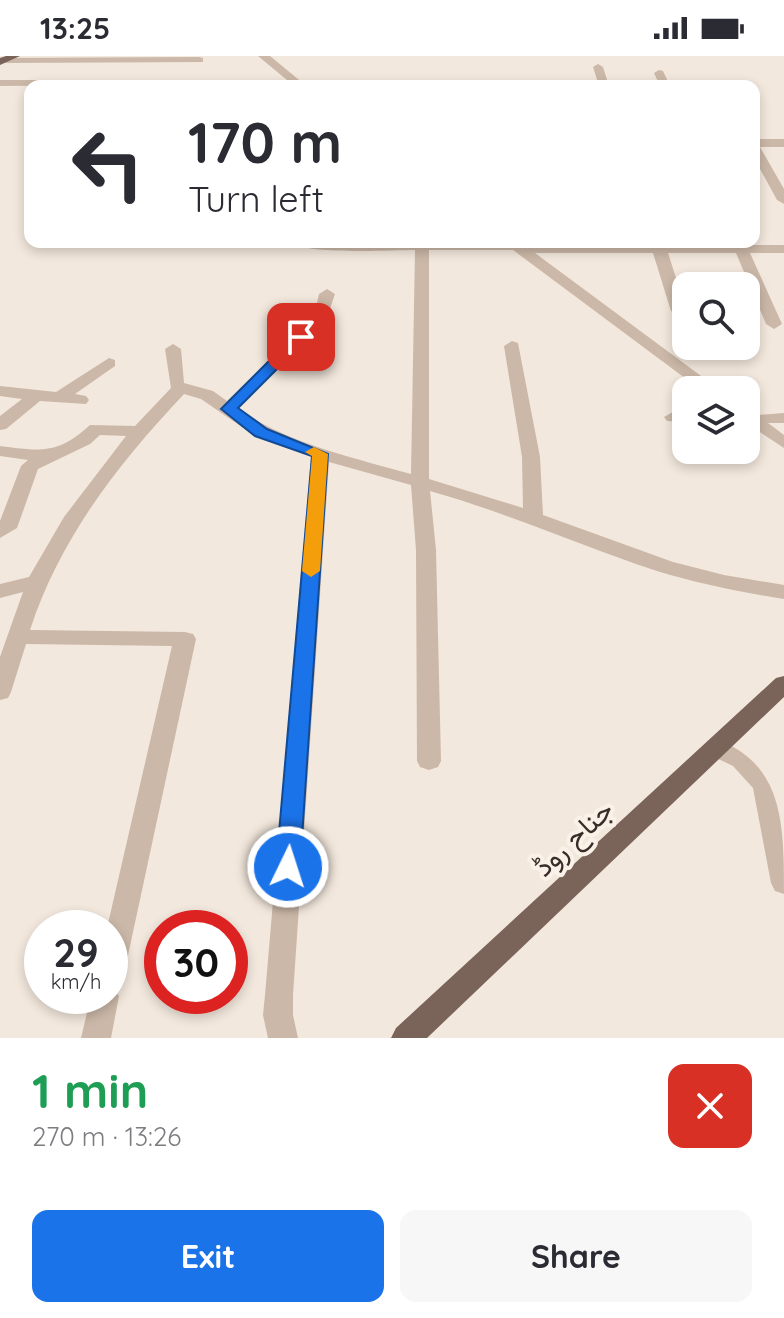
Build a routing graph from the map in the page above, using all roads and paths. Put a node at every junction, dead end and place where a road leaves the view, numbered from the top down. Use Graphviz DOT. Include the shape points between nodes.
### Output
graph roads {
  1 [pos="15,56"];
  2 [pos="263,56"];
  3 [pos="2,59"];
  4 [pos="199,60"];
  5 [pos="598,67"];
  6 [pos="659,73"];
  7 [pos="295,80"];
  8 [pos="602,80"];
  9 [pos="662,80"];
  10 [pos="0,83"];
  11 [pos="24,83"];
  12 [pos="784,143"];
  13 [pos="760,145"];
  14 [pos="760,154"];
  15 [pos="778,179"];
  16 [pos="784,200"];
  17 [pos="760,247"];
  18 [pos="422,248"];
  19 [pos="518,248"];
  20 [pos="660,248"];
  21 [pos="741,248"];
  22 [pos="784,249"];
  23 [pos="672,288"];
  24 [pos="327,294"];
  25 [pos="774,324"];
  26 [pos="512,346"];
  27 [pos="173,349"];
  28 [pos="109,363"];
  29 [pos="693,376"];
  30 [pos="180,388"];
  31 [pos="0,391"];
  32 [pos="34,397"];
  33 [pos="59,398"];
  34 [pos="80,400"];
  35 [pos="228,409"];
  36 [pos="784,418"];
  37 [pos="760,419"];
  38 [pos="760,422"];
  39 [pos="0,425"];
  40 [pos="138,432"];
  41 [pos="784,443"];
  42 [pos="0,451"];
  43 [pos="320,454"];
  44 [pos="48,457"];
  45 [pos="420,482"];
  46 [pos="9,494"];
  47 [pos="533,518"];
  48 [pos="0,532"];
  49 [pos="38,582"];
  50 [pos="0,591"];
  51 [pos="784,592"];
  52 [pos="18,637"];
  53 [pos="784,684"];
  54 [pos="0,692"];
  55 [pos="716,748"];
  56 [pos="429,761"];
  57 [pos="784,883"];
  58 [pos="124,910"];
  59 [pos="101,1014"];
  60 [pos="96,1038"];
  61 [pos="283,1038"];
  62 [pos="406,1038"];
  1 -- 3 [label="main road"];
  2 -- 7 [label="street"];
  3 -- 4 [label="street"];
  5 -- 8 [label="street"];
  6 -- 9 [label="street"];
  10 -- 11 [label="street"];
  12 -- 13 [label="street"];
  14 -- 15 [label="street"];
  15 -- 16 [label="street"];
  17 -- 22 [label="street"];
  18 -- 45 [label="street"];
  19 -- 29 [label="street"];
  20 -- 23 [label="street"];
  21 -- 25 [label="street"];
  24 -- 35 [label="street" via="321,317"];
  26 -- 47 [label="street" via="531,457"];
  27 -- 30 [label="street"];
  28 -- 33 [label="street"];
  30 -- 35 [label="street" via="207,395"];
  30 -- 40 [label="street"];
  31 -- 32 [label="street"];
  32 -- 33 [label="street"];
  32 -- 39 [label="street"];
  33 -- 34 [label="street"];
  35 -- 43 [label="street" via="261,432"];
  36 -- 37 [label="street"];
  38 -- 41 [label="street"];
  40 -- 44 [label="street" via="96,429"];
  40 -- 49 [label="street" via="67,528"];
  42 -- 44 [label="street"];
  43 -- 45 [label="street"];
  43 -- 61 [label="street" via="279,995"];
  44 -- 46 [label="street" via="30,466"];
  45 -- 47 [label="street"];
  45 -- 56 [label="street"];
  46 -- 48 [label="street" via="7,528"];
  47 -- 51 [label="street" via="666,567"];
  49 -- 50 [label="street"];
  49 -- 52 [label="street"];
  52 -- 54 [label="street"];
  52 -- 58 [label="street" via="185,639"];
  53 -- 55 [label="main road, جناح روڈ"];
  55 -- 57 [label="street" via="742,760 765,785"];
  55 -- 62 [label="main road, جناح روڈ"];
  59 -- 60 [label="street"];
}
